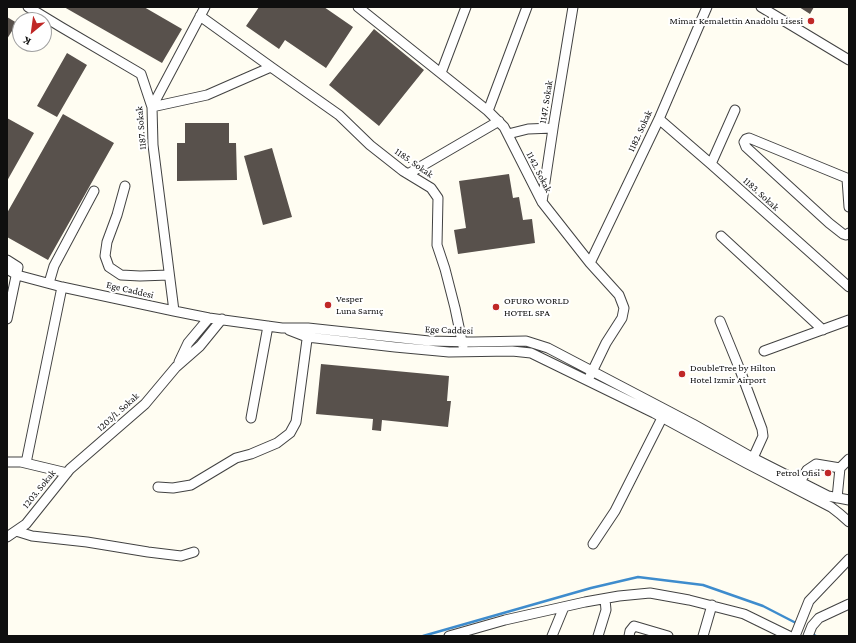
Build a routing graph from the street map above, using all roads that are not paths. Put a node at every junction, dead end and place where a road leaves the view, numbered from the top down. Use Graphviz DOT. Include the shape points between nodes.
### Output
graph roads {
  1 [pos="28,7"];
  2 [pos="205,7"];
  3 [pos="358,7"];
  4 [pos="466,7"];
  5 [pos="527,7"];
  6 [pos="573,7"];
  7 [pos="707,7"];
  8 [pos="761,7"];
  9 [pos="200,16"];
  10 [pos="849,60"];
  11 [pos="271,66"];
  12 [pos="441,73"];
  13 [pos="152,108"];
  14 [pos="735,110"];
  15 [pos="488,111"];
  16 [pos="659,119"];
  17 [pos="498,121"];
  18 [pos="553,128"];
  19 [pos="508,134"];
  20 [pos="711,164"];
  21 [pos="408,174"];
  22 [pos="848,179"];
  23 [pos="125,186"];
  24 [pos="94,191"];
  25 [pos="542,202"];
  26 [pos="849,207"];
  27 [pos="849,233"];
  28 [pos="721,236"];
  29 [pos="7,260"];
  30 [pos="590,263"];
  31 [pos="7,270"];
  32 [pos="17,275"];
  33 [pos="169,275"];
  34 [pos="7,276"];
  35 [pos="49,283"];
  36 [pos="62,286"];
  37 [pos="849,287"];
  38 [pos="174,311"];
  39 [pos="209,318"];
  40 [pos="7,319"];
  41 [pos="222,319"];
  42 [pos="849,320"];
  43 [pos="720,321"];
  44 [pos="268,326"];
  45 [pos="823,330"];
  46 [pos="308,333"];
  47 [pos="462,342"];
  48 [pos="764,351"];
  49 [pos="464,352"];
  50 [pos="176,367"];
  51 [pos="592,372"];
  52 [pos="588,381"];
  53 [pos="251,418"];
  54 [pos="662,418"];
  55 [pos="753,458"];
  56 [pos="849,458"];
  57 [pos="7,462"];
  58 [pos="26,463"];
  59 [pos="840,468"];
  60 [pos="68,471"];
  61 [pos="800,482"];
  62 [pos="158,487"];
  63 [pos="837,498"];
  64 [pos="849,500"];
  65 [pos="849,522"];
  66 [pos="16,531"];
  67 [pos="7,537"];
  68 [pos="593,544"];
  69 [pos="194,552"];
  70 [pos="849,559"];
  71 [pos="605,599"];
  72 [pos="849,604"];
  73 [pos="712,606"];
  74 [pos="564,607"];
  75 [pos="652,634"];
  76 [pos="449,636"];
  77 [pos="552,636"];
  78 [pos="598,636"];
  79 [pos="629,636"];
  80 [pos="668,636"];
  81 [pos="703,636"];
  82 [pos="789,636"];
  83 [pos="795,636"];
  84 [pos="808,636"];
  1 -- 13 [label="street, 1187. Sokak" via="141,74"];
  2 -- 9 [label="street"];
  3 -- 12 [label="street, 1142. Sokak"];
  4 -- 12 [label="street"];
  5 -- 15 [label="street"];
  6 -- 18 [label="street, 1147. Sokak"];
  7 -- 16 [label="street, 1182. Sokak"];
  8 -- 10 [label="street"];
  9 -- 11 [label="street, 1185. Sokak"];
  9 -- 13 [label="street"];
  11 -- 13 [label="street" via="207,95"];
  11 -- 21 [label="street, 1185. Sokak" via="339,115 370,145"];
  12 -- 15 [label="street, 1142. Sokak"];
  13 -- 33 [label="street, 1187. Sokak" via="153,145"];
  14 -- 20 [label="street"];
  15 -- 17 [label="street, 1142. Sokak"];
  16 -- 20 [label="street, 1183. Sokak"];
  16 -- 30 [label="street, 1182. Sokak"];
  17 -- 19 [label="street, 1142. Sokak"];
  17 -- 21 [label="street"];
  18 -- 19 [label="street" via="528,129"];
  18 -- 25 [label="street, 1147. Sokak"];
  19 -- 25 [label="street, 1142. Sokak"];
  20 -- 37 [label="street, 1183. Sokak"];
  21 -- 47 [label="street, 1185. Sokak" via="430,188 438,198 438,245"];
  22 -- 26 [label="street"];
  22 -- 27 [label="street" via="749,138 744,142 746,147 828,224 843,234"];
  23 -- 33 [label="street" via="107,242 105,256 109,267 121,275"];
  24 -- 35 [label="street" via="54,266"];
  25 -- 30 [label="street, 1142. Sokak"];
  28 -- 45 [label="street"];
  29 -- 32 [label="street" via="18,267"];
  30 -- 51 [label="street, 1142. Sokak" via="619,295 624,308 622,318 606,342"];
  31 -- 32 [label="street"];
  32 -- 34 [label="street"];
  32 -- 35 [label="street, Ege Caddesi"];
  32 -- 40 [label="street"];
  33 -- 38 [label="street, 1187. Sokak"];
  35 -- 36 [label="street, Ege Caddesi"];
  36 -- 38 [label="street, Ege Caddesi"];
  36 -- 58 [label="street"];
  38 -- 39 [label="street, Ege Caddesi"];
  39 -- 41 [label="street, Ege Caddesi"];
  39 -- 50 [label="street, 1203/1. Sokak" via="188,344"];
  41 -- 44 [label="street, Ege Caddesi"];
  41 -- 50 [label="street, 1203/1. Sokak" via="200,346"];
  42 -- 45 [label="street"];
  43 -- 55 [label="street" via="762,430 763,436"];
  44 -- 46 [label="street, Ege Caddesi"];
  44 -- 53 [label="street"];
  45 -- 48 [label="street"];
  46 -- 47 [label="street, Ege Caddesi"];
  46 -- 49 [label="street" via="395,347"];
  46 -- 62 [label="street" via="296,422 290,433 277,443 236,458 191,484 173,488"];
  47 -- 49 [label="street, 1185. Sokak"];
  47 -- 51 [label="street, Ege Caddesi" via="526,342 548,348"];
  49 -- 52 [label="street" via="531,352"];
  50 -- 60 [label="street, 1203/1. Sokak" via="145,404"];
  51 -- 52 [label="street, 1142. Sokak"];
  51 -- 55 [label="street, Ege Caddesi"];
  52 -- 54 [label="street"];
  54 -- 65 [label="street" via="831,507"];
  54 -- 68 [label="street" via="615,511"];
  55 -- 61 [label="street, Ege Caddesi"];
  56 -- 59 [label="street"];
  57 -- 58 [label="street"];
  58 -- 60 [label="street"];
  59 -- 61 [label="street" via="816,464 807,470"];
  59 -- 63 [label="street"];
  60 -- 66 [label="street, 1203. Sokak" via="26,524"];
  61 -- 63 [label="street, Ege Caddesi"];
  63 -- 64 [label="street, Ege Caddesi"];
  66 -- 67 [label="street, 1203. Sokak"];
  66 -- 69 [label="street" via="32,536 181,556"];
  70 -- 83 [label="street" via="808,601"];
  71 -- 73 [label="street" via="650,593"];
  71 -- 74 [label="street"];
  71 -- 78 [label="street" via="606,610"];
  72 -- 84 [label="street" via="819,618"];
  73 -- 81 [label="street"];
  73 -- 82 [label="street" via="744,614"];
  74 -- 76 [label="street"];
  74 -- 77 [label="street"];
  75 -- 79 [label="street" via="634,626"];
  75 -- 80 [label="street"];
}
